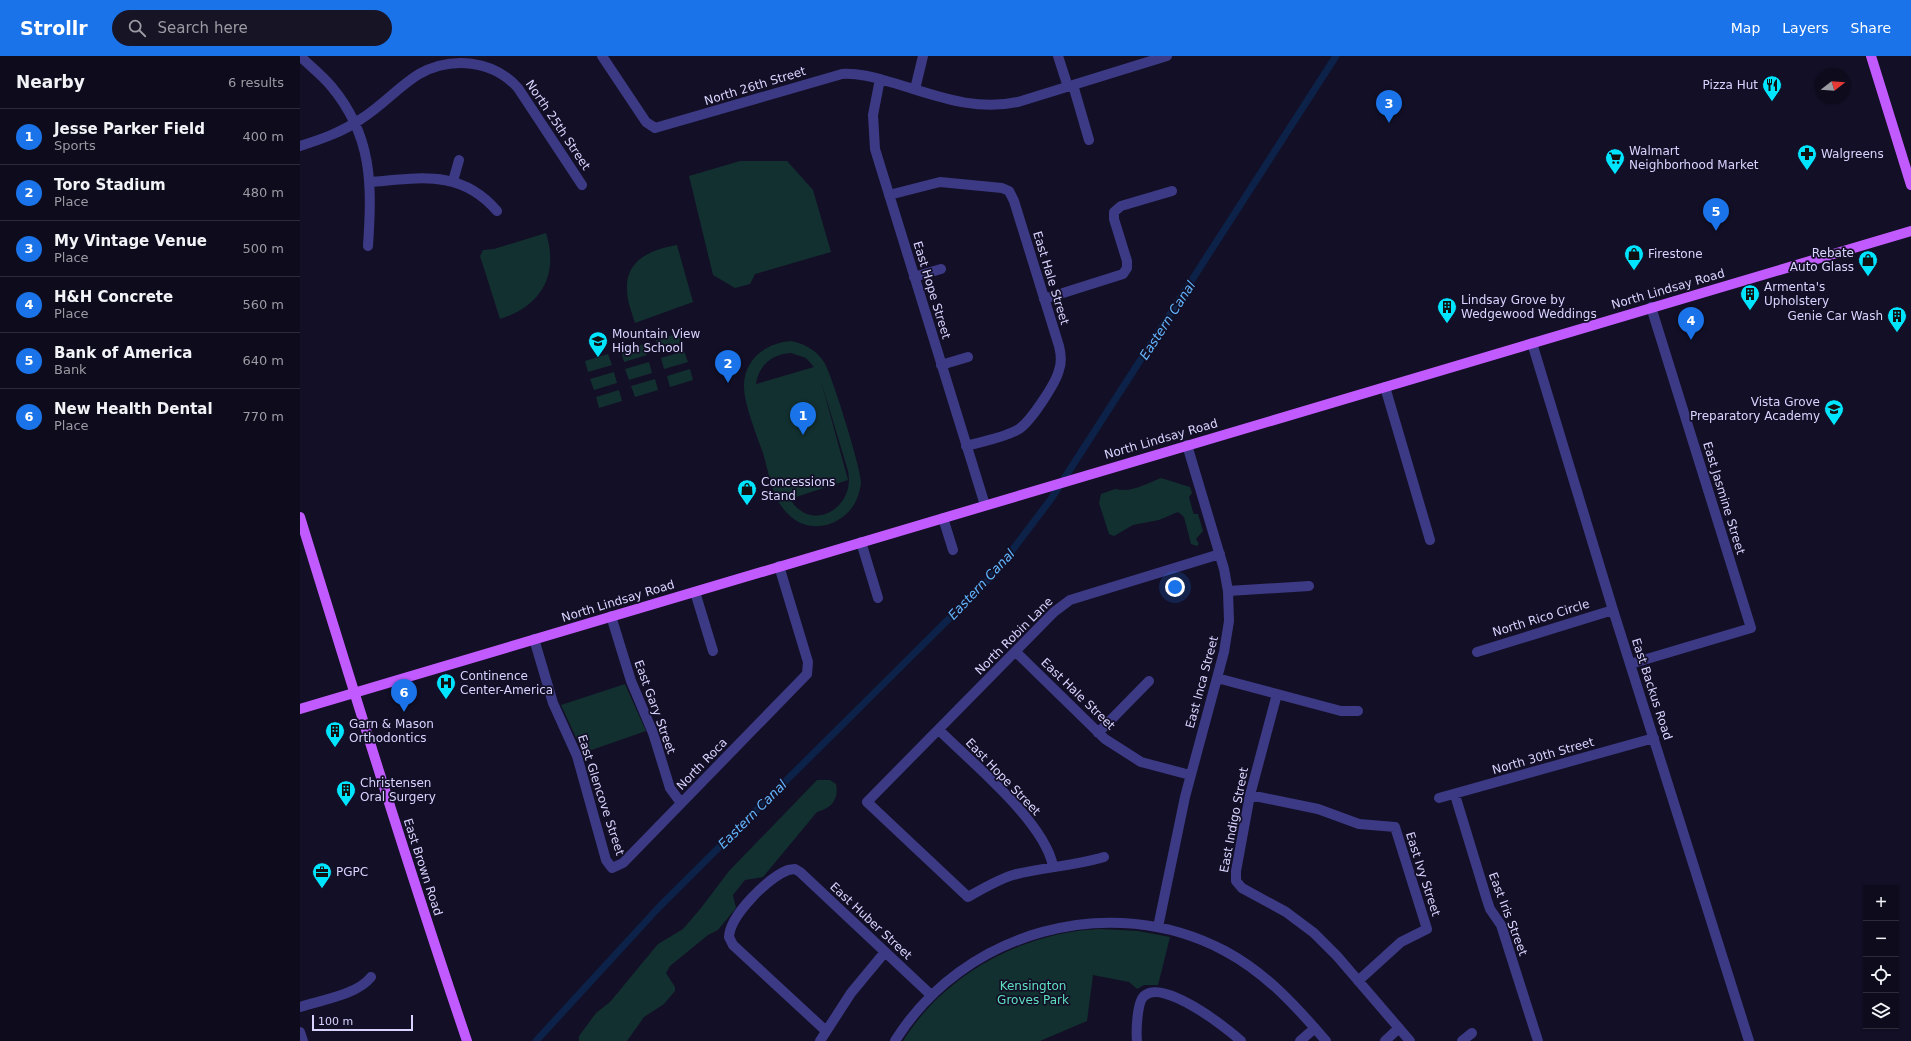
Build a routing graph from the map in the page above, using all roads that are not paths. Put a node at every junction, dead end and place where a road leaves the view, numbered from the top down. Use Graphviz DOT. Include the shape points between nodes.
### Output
graph roads {
  1 [pos="300,56"];
  2 [pos="602,56"];
  3 [pos="923,56"];
  4 [pos="1058,56"];
  5 [pos="1167,56"];
  6 [pos="1871,56"];
  7 [pos="469,59"];
  8 [pos="880,79"];
  9 [pos="1070,86"];
  10 [pos="915,89"];
  11 [pos="355,123"];
  12 [pos="1090,140"];
  13 [pos="300,146"];
  14 [pos="458,160"];
  15 [pos="453,181"];
  16 [pos="370,182"];
  17 [pos="1911,185"];
  18 [pos="582,186"];
  19 [pos="1172,191"];
  20 [pos="889,195"];
  21 [pos="497,211"];
  22 [pos="1911,231"];
  23 [pos="368,246"];
  24 [pos="940,269"];
  25 [pos="914,277"];
  26 [pos="1044,299"];
  27 [pos="1651,308"];
  28 [pos="1532,343"];
  29 [pos="968,357"];
  30 [pos="941,365"];
  31 [pos="1385,387"];
  32 [pos="1187,445"];
  33 [pos="966,446"];
  34 [pos="985,505"];
  35 [pos="300,517"];
  36 [pos="943,518"];
  37 [pos="1430,540"];
  38 [pos="861,542"];
  39 [pos="953,550"];
  40 [pos="1220,554"];
  41 [pos="779,566"];
  42 [pos="1309,586"];
  43 [pos="1228,591"];
  44 [pos="695,592"];
  45 [pos="878,598"];
  46 [pos="1613,610"];
  47 [pos="611,616"];
  48 [pos="534,639"];
  49 [pos="713,651"];
  50 [pos="1016,652"];
  51 [pos="1477,652"];
  52 [pos="1630,664"];
  53 [pos="1217,678"];
  54 [pos="1148,681"];
  55 [pos="354,693"];
  56 [pos="1277,694"];
  57 [pos="300,709"];
  58 [pos="1358,711"];
  59 [pos="939,730"];
  60 [pos="1098,733"];
  61 [pos="1654,738"];
  62 [pos="1190,775"];
  63 [pos="1250,795"];
  64 [pos="1455,795"];
  65 [pos="1439,798"];
  66 [pos="680,804"];
  67 [pos="1104,857"];
  68 [pos="1053,866"];
  69 [pos="612,868"];
  70 [pos="1158,927"];
  71 [pos="885,952"];
  72 [pos="371,977"];
  73 [pos="1358,981"];
  74 [pos="931,995"];
  75 [pos="300,1007"];
  76 [pos="1315,1028"];
  77 [pos="1399,1028"];
  78 [pos="826,1031"];
  79 [pos="300,1032"];
  80 [pos="1472,1033"];
  81 [pos="303,1041"];
  82 [pos="467,1041"];
  83 [pos="820,1041"];
  84 [pos="895,1041"];
  85 [pos="1137,1041"];
  86 [pos="1241,1041"];
  87 [pos="1300,1041"];
  88 [pos="1326,1041"];
  89 [pos="1385,1041"];
  90 [pos="1410,1041"];
  91 [pos="1462,1041"];
  92 [pos="1538,1041"];
  93 [pos="1749,1041"];
  1 -- 11 [label="street" via="332,87"];
  2 -- 8 [label="street, North 26th Street" via="652,127 662,127 835,76 855,74"];
  3 -- 10 [label="street"];
  4 -- 9 [label="street"];
  5 -- 9 [label="street, North 26th Street"];
  6 -- 17 [label="main road"];
  7 -- 11 [label="street, North 25th Street" via="425,70"];
  7 -- 18 [label="street, North 25th Street" via="492,68 507,77 518,88"];
  8 -- 10 [label="street, North 26th Street"];
  8 -- 20 [label="street, East Hope Street" via="874,107 873,132 877,157"];
  9 -- 10 [label="street, North 26th Street" via="1018,102 986,106 963,103"];
  9 -- 12 [label="street"];
  11 -- 13 [label="street, North 25th Street" via="334,134"];
  11 -- 16 [label="street" via="365,152"];
  14 -- 15 [label="street"];
  15 -- 16 [label="street" via="428,178"];
  15 -- 21 [label="street" via="481,195"];
  16 -- 23 [label="street"];
  19 -- 26 [label="street" via="1121,206 1114,212 1127,261 1127,268 1123,274"];
  20 -- 25 [label="street, East Hope Street"];
  20 -- 26 [label="street, East Hale Street" via="940,182 999,187 1009,191"];
  22 -- 27 [label="main road, North Lindsay Road"];
  24 -- 25 [label="street"];
  25 -- 30 [label="street, East Hope Street"];
  26 -- 33 [label="street, East Hale Street" via="1060,352 1060,366 1056,379 1024,425 1008,434"];
  27 -- 28 [label="main road, North Lindsay Road"];
  27 -- 52 [label="street, East Jasmine Street" via="1751,628"];
  28 -- 31 [label="main road, North Lindsay Road"];
  28 -- 46 [label="street, East Backus Road"];
  29 -- 30 [label="street"];
  30 -- 33 [label="street, East Hope Street"];
  31 -- 32 [label="main road, North Lindsay Road"];
  31 -- 37 [label="street"];
  32 -- 34 [label="main road, North Lindsay Road"];
  32 -- 40 [label="street, East Inca Street"];
  33 -- 34 [label="street, East Hope Street"];
  34 -- 36 [label="main road, North Lindsay Road"];
  35 -- 55 [label="main road, East Brown Road"];
  36 -- 38 [label="main road, North Lindsay Road"];
  36 -- 39 [label="street"];
  38 -- 41 [label="main road, North Lindsay Road"];
  38 -- 45 [label="street"];
  40 -- 43 [label="street, East Inca Street"];
  40 -- 50 [label="street, North Robin Lane" via="1070,600 1054,612"];
  41 -- 44 [label="main road, North Lindsay Road"];
  41 -- 66 [label="street, North Roca" via="808,662 807,674"];
  42 -- 43 [label="street"];
  43 -- 53 [label="street, East Inca Street" via="1228,635"];
  44 -- 47 [label="main road, North Lindsay Road"];
  44 -- 49 [label="street"];
  46 -- 51 [label="street, North Rico Circle"];
  46 -- 52 [label="street, East Backus Road"];
  47 -- 48 [label="main road, North Lindsay Road"];
  47 -- 66 [label="street, East Gary Street" via="631,681 653,733 670,788"];
  48 -- 55 [label="main road, North Lindsay Road"];
  48 -- 69 [label="street, East Glencove Street" via="553,703 577,756 606,860"];
  50 -- 59 [label="street, North Robin Lane"];
  50 -- 60 [label="street, East Hale Street"];
  52 -- 61 [label="street, East Backus Road"];
  53 -- 56 [label="street"];
  53 -- 62 [label="street, East Inca Street"];
  54 -- 60 [label="street"];
  55 -- 57 [label="main road, North Lindsay Road"];
  55 -- 82 [label="main road, East Brown Road" via="430,934"];
  56 -- 58 [label="street" via="1341,711"];
  56 -- 63 [label="street, East Indigo Street"];
  59 -- 68 [label="street, East Hope Street" via="1024,814 1051,857"];
  59 -- 68 [label="street, North Robin Lane" via="866,802 968,897 1012,876"];
  60 -- 62 [label="street, East Hale Street" via="1141,762"];
  61 -- 64 [label="street, North 30th Street"];
  61 -- 93 [label="street, East Backus Road"];
  62 -- 70 [label="street, East Inca Street"];
  63 -- 73 [label="street, East Indigo Street" via="1236,871 1237,884 1286,912 1314,933 1338,956"];
  63 -- 73 [label="street, East Ivy Street" via="1318,809 1359,824 1395,827 1427,929 1401,942"];
  64 -- 65 [label="street, North 30th Street"];
  64 -- 92 [label="street, East Iris Street" via="1490,909 1501,925"];
  66 -- 69 [label="street, North Roca" via="623,863"];
  67 -- 68 [label="street"];
  70 -- 74 [label="street" via="1109,923 1074,925 1037,933 985,955"];
  70 -- 76 [label="street" via="1207,943 1242,961 1287,997"];
  71 -- 74 [label="street, East Huber Street"];
  71 -- 78 [label="street" via="856,986"];
  71 -- 78 [label="street, East Huber Street" via="800,872 791,869 782,873 752,897 732,927 729,937 733,945"];
  72 -- 75 [label="street" via="354,990"];
  73 -- 77 [label="street, East Indigo Street"];
  74 -- 84 [label="street"];
  76 -- 87 [label="street"];
  76 -- 88 [label="street"];
  77 -- 89 [label="street"];
  77 -- 90 [label="street, East Indigo Street"];
  78 -- 83 [label="street"];
  79 -- 81 [label="street"];
  80 -- 91 [label="street"];
  85 -- 86 [label="street" via="1141,1002 1146,994 1157,992 1194,1006 1223,1025"];
}
